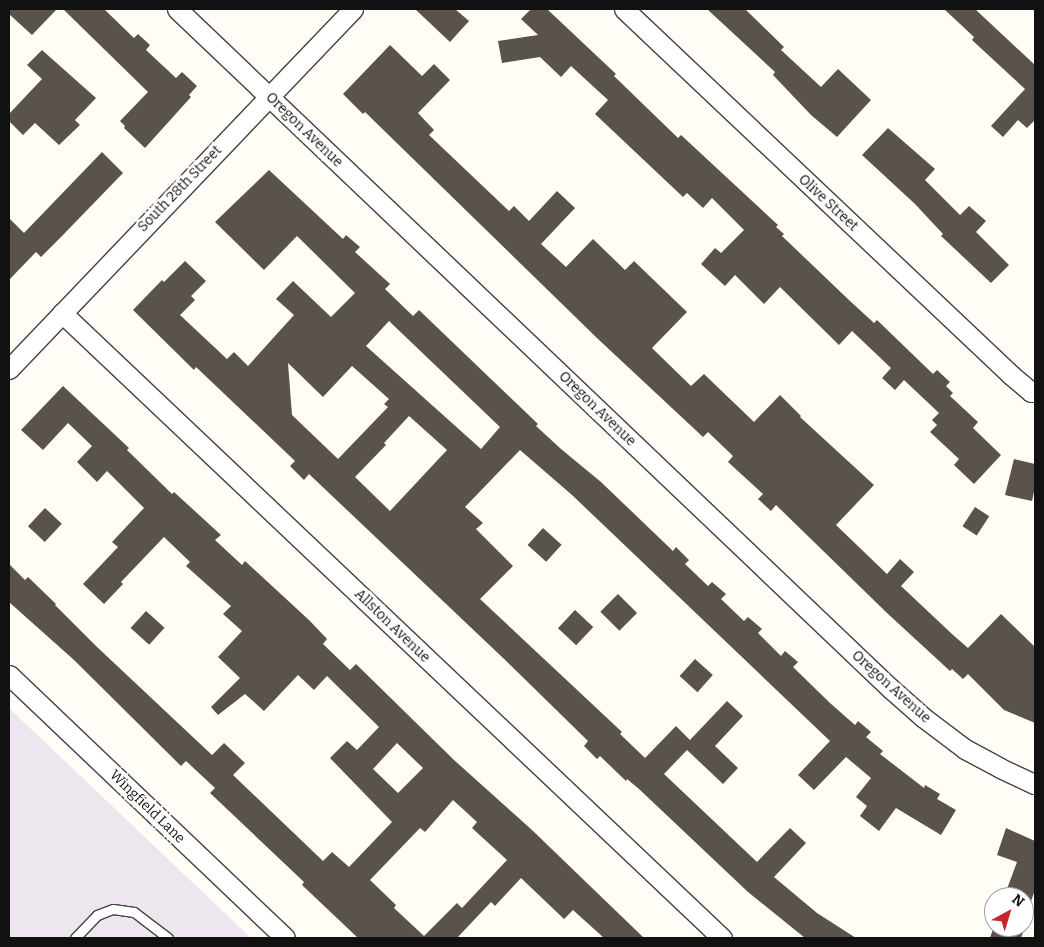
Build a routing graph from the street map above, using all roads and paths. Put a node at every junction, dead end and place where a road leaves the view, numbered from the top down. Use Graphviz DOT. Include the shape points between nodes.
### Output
graph roads {
  1 [pos="177,9"];
  2 [pos="353,9"];
  3 [pos="624,9"];
  4 [pos="269,96"];
  5 [pos="62,313"];
  6 [pos="9,369"];
  7 [pos="1035,392"];
  8 [pos="9,675"];
  9 [pos="1035,784"];
  10 [pos="75,938"];
  11 [pos="168,938"];
  12 [pos="285,938"];
  13 [pos="722,938"];
  1 -- 4 [label="street, Oregon Avenue"];
  2 -- 4 [label="street, South 28th Street"];
  3 -- 7 [label="street, Olive Street" via="1011,375"];
  4 -- 5 [label="street, South 28th Street"];
  4 -- 9 [label="street, Oregon Avenue" via="904,700 965,749"];
  5 -- 6 [label="street, South 28th Street"];
  5 -- 13 [label="street, Allston Avenue"];
  8 -- 12 [label="street, Wingfield Lane"];
  10 -- 11 [label="lane" via="97,915 113,909 134,912"];
}
